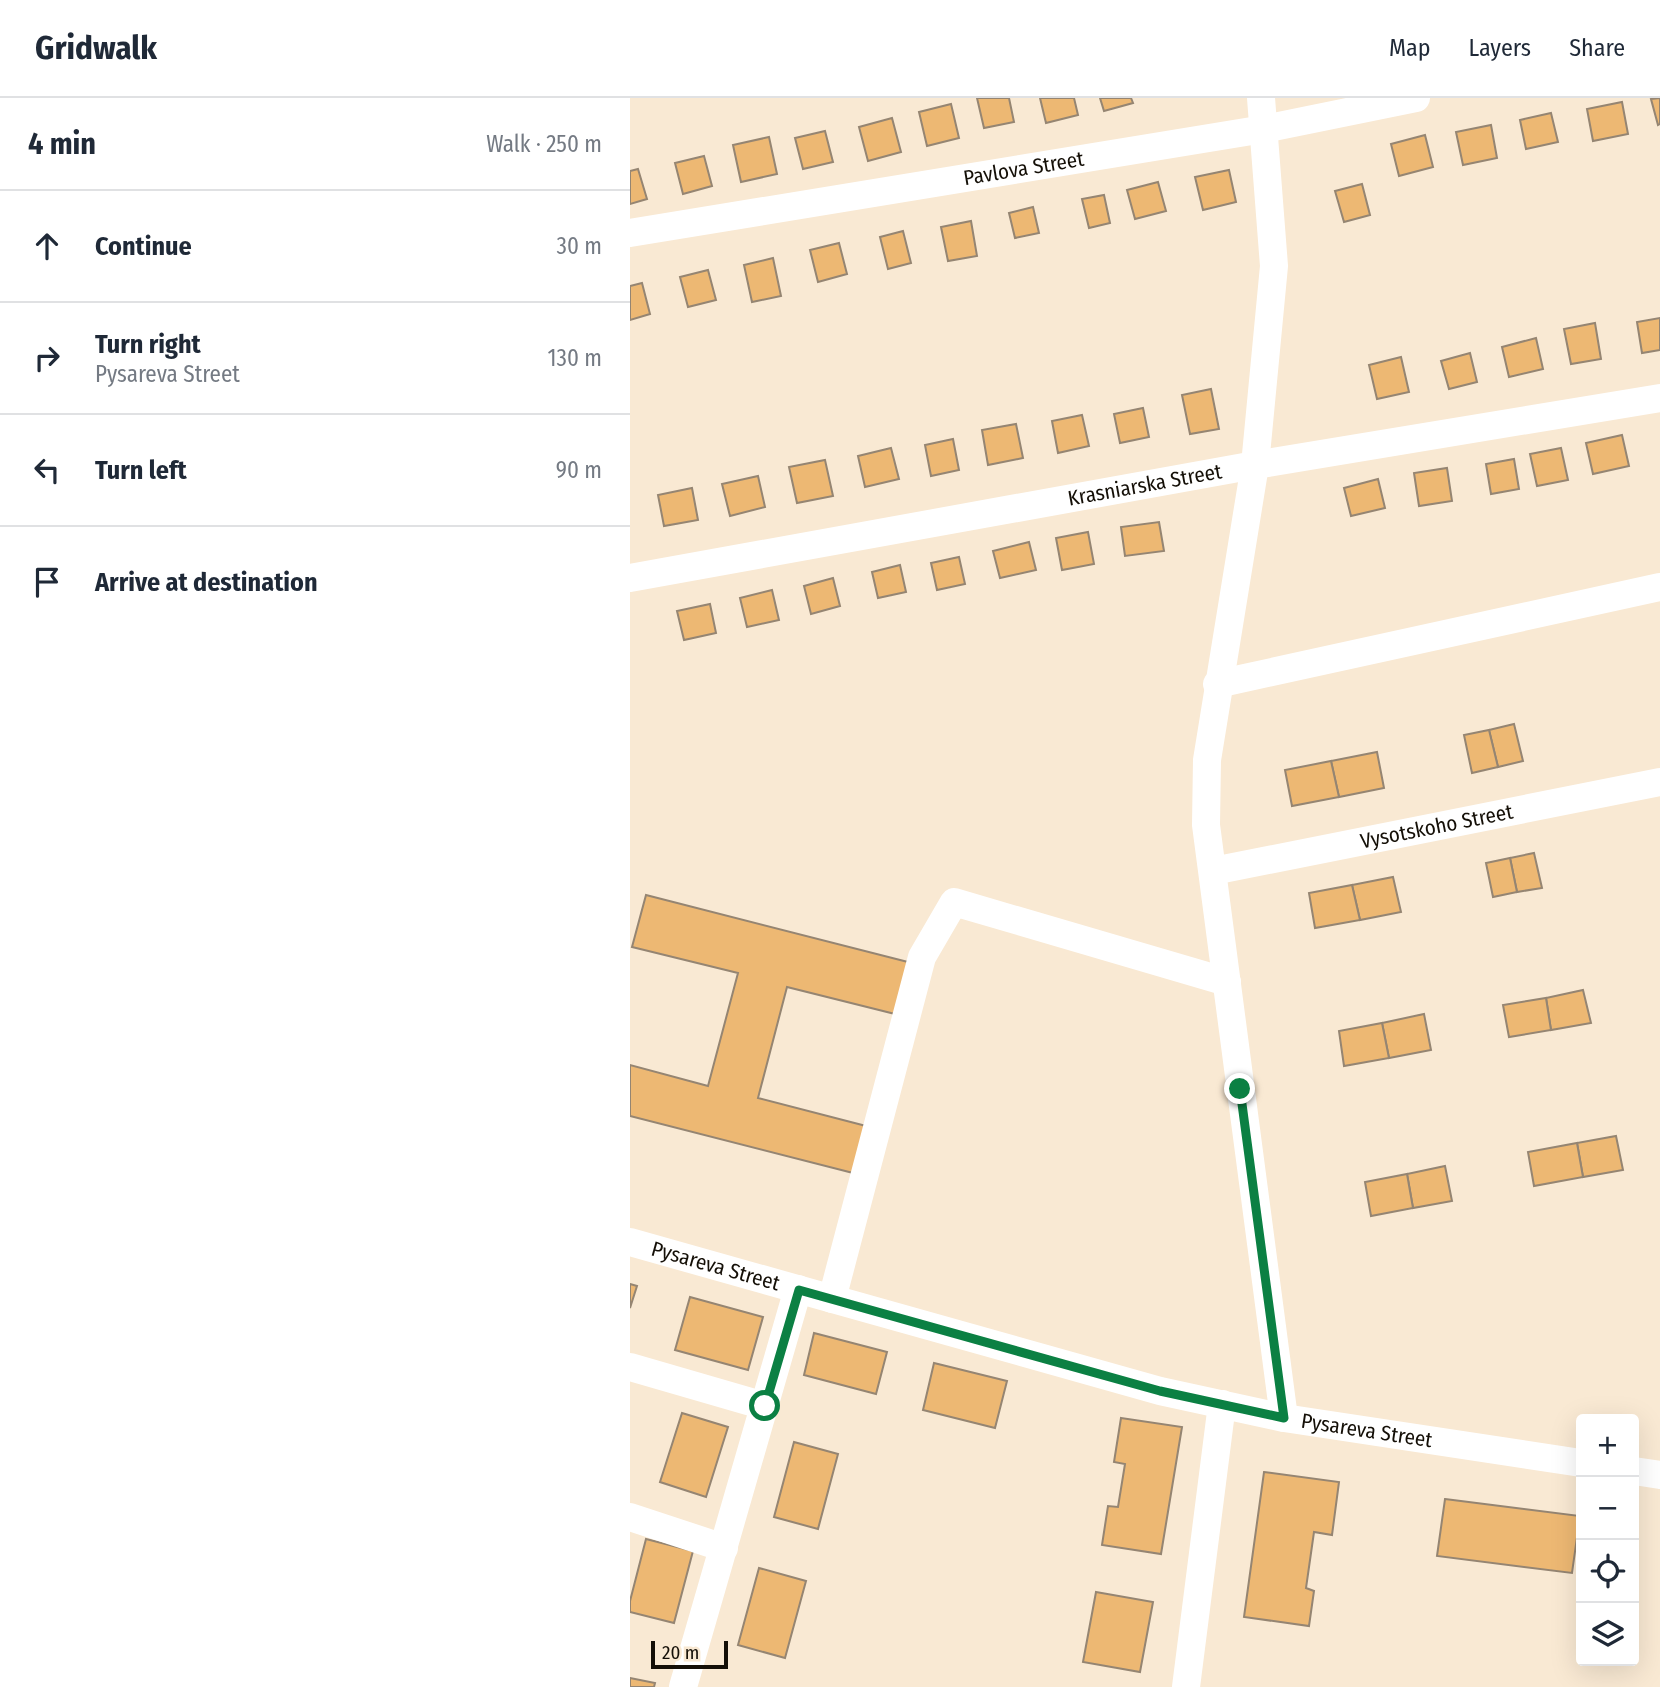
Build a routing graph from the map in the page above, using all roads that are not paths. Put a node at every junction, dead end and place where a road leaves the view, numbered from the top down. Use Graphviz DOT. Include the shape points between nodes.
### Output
graph roads {
  1 [pos="1261,98"];
  2 [pos="1416,98"];
  3 [pos="1264,129"];
  4 [pos="630,233"];
  5 [pos="1660,398"];
  6 [pos="1255,465"];
  7 [pos="630,578"];
  8 [pos="1660,587"];
  9 [pos="1217,684"];
  10 [pos="1660,782"];
  11 [pos="1213,871"];
  12 [pos="1227,982"];
  13 [pos="630,1242"];
  14 [pos="799,1290"];
  15 [pos="832,1299"];
  16 [pos="630,1367"];
  17 [pos="1222,1404"];
  18 [pos="765,1406"];
  19 [pos="1284,1418"];
  20 [pos="1576,1462"];
  21 [pos="1639,1472"];
  22 [pos="1660,1475"];
  23 [pos="630,1517"];
  24 [pos="724,1548"];
  25 [pos="683,1687"];
  26 [pos="1186,1687"];
  1 -- 3 [label="street"];
  2 -- 3 [label="street, Pavlova Street"];
  3 -- 4 [label="street, Pavlova Street"];
  3 -- 6 [label="street" via="1274,266"];
  5 -- 6 [label="street, Krasniarska Street"];
  6 -- 7 [label="street, Krasniarska Street"];
  6 -- 9 [label="street"];
  8 -- 9 [label="street"];
  9 -- 11 [label="street" via="1207,761 1206,825"];
  10 -- 11 [label="street, Vysotskoho Street"];
  11 -- 12 [label="street"];
  12 -- 15 [label="street" via="954,902 922,957"];
  12 -- 19 [label="street"];
  13 -- 14 [label="street, Pysareva Street"];
  14 -- 15 [label="street, Pysareva Street"];
  14 -- 18 [label="street"];
  15 -- 17 [label="street, Pysareva Street" via="1160,1391"];
  16 -- 18 [label="street"];
  17 -- 19 [label="street, Pysareva Street"];
  17 -- 26 [label="street"];
  18 -- 24 [label="street"];
  19 -- 20 [label="street, Pysareva Street"];
  21 -- 22 [label="street"];
  23 -- 24 [label="street"];
  24 -- 25 [label="street"];
}
